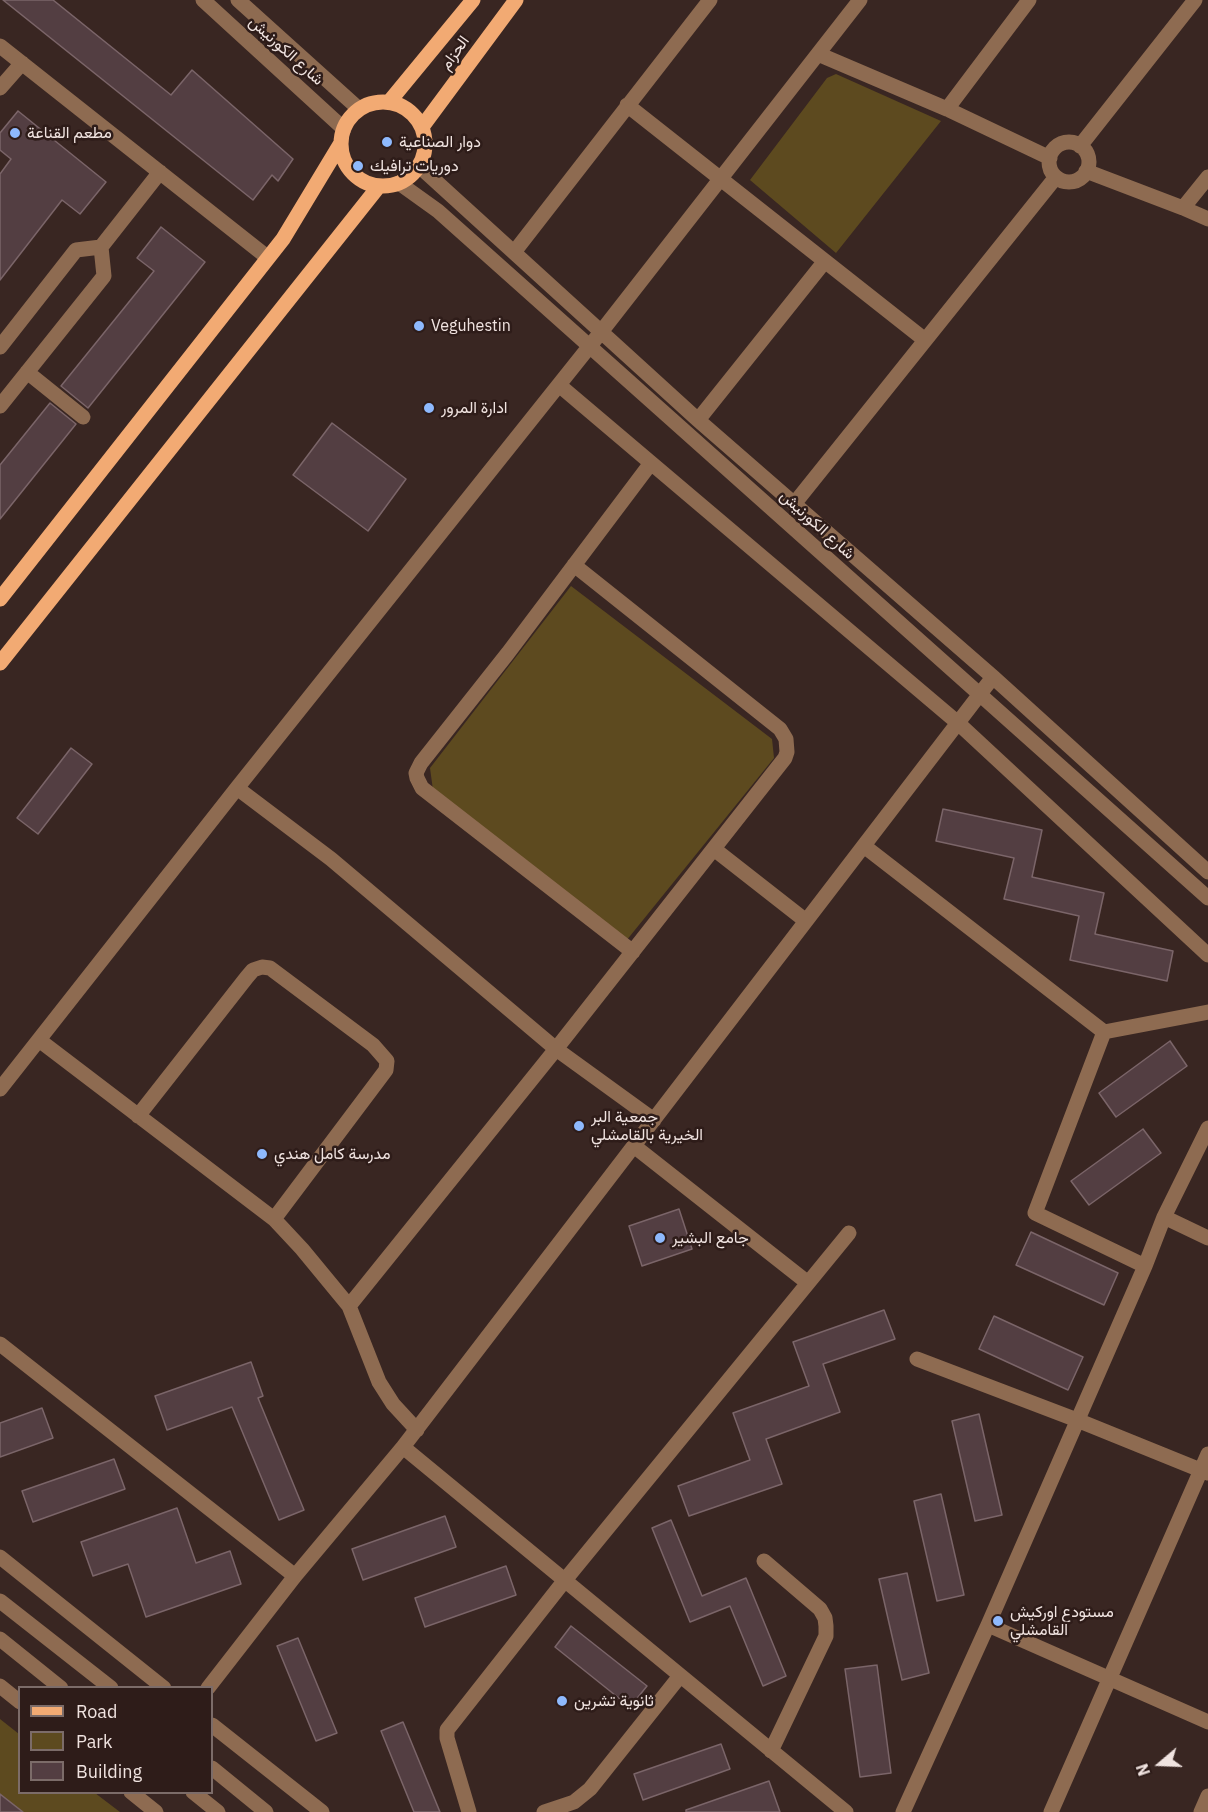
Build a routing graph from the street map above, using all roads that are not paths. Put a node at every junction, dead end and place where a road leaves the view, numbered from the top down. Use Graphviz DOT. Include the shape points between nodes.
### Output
graph roads {
  1 [pos="203,0"];
  2 [pos="473,0"];
  3 [pos="516,0"];
  4 [pos="710,0"];
  5 [pos="860,0"];
  6 [pos="1029,0"];
  7 [pos="1195,0"];
  8 [pos="247,3"];
  9 [pos="0,46"];
  10 [pos="818,54"];
  11 [pos="22,63"];
  12 [pos="0,88"];
  13 [pos="389,102"];
  14 [pos="627,105"];
  15 [pos="359,109"];
  16 [pos="947,109"];
  17 [pos="422,128"];
  18 [pos="343,136"];
  19 [pos="1080,146"];
  20 [pos="1050,158"];
  21 [pos="419,166"];
  22 [pos="1086,171"];
  23 [pos="160,172"];
  24 [pos="1056,177"];
  25 [pos="1208,177"];
  26 [pos="721,179"];
  27 [pos="399,183"];
  28 [pos="379,186"];
  29 [pos="1183,208"];
  30 [pos="1208,219"];
  31 [pos="101,247"];
  32 [pos="515,251"];
  33 [pos="267,257"];
  34 [pos="825,261"];
  35 [pos="601,332"];
  36 [pos="925,340"];
  37 [pos="590,346"];
  38 [pos="0,347"];
  39 [pos="27,372"];
  40 [pos="559,385"];
  41 [pos="0,406"];
  42 [pos="83,417"];
  43 [pos="698,420"];
  44 [pos="651,463"];
  45 [pos="794,504"];
  46 [pos="574,565"];
  47 [pos="0,599"];
  48 [pos="1,658"];
  49 [pos="993,677"];
  50 [pos="980,695"];
  51 [pos="958,723"];
  52 [pos="237,788"];
  53 [pos="864,846"];
  54 [pos="714,849"];
  55 [pos="1208,872"];
  56 [pos="1208,898"];
  57 [pos="806,921"];
  58 [pos="633,952"];
  59 [pos="1208,955"];
  60 [pos="1208,1012"];
  61 [pos="1104,1032"];
  62 [pos="39,1040"];
  63 [pos="556,1049"];
  64 [pos="0,1089"];
  65 [pos="138,1116"];
  66 [pos="654,1120"];
  67 [pos="1208,1128"];
  68 [pos="634,1146"];
  69 [pos="1164,1217"];
  70 [pos="274,1219"];
  71 [pos="849,1233"];
  72 [pos="1208,1238"];
  73 [pos="1145,1266"];
  74 [pos="808,1283"];
  75 [pos="349,1306"];
  76 [pos="0,1344"];
  77 [pos="917,1359"];
  78 [pos="1077,1419"];
  79 [pos="417,1430"];
  80 [pos="403,1448"];
  81 [pos="1208,1454"];
  82 [pos="1205,1472"];
  83 [pos="0,1557"];
  84 [pos="764,1561"];
  85 [pos="296,1576"];
  86 [pos="565,1580"];
  87 [pos="0,1601"];
  88 [pos="988,1624"];
  89 [pos="0,1639"];
  90 [pos="680,1676"];
  91 [pos="1111,1679"];
  92 [pos="0,1686"];
  93 [pos="59,1686"];
  94 [pos="108,1686"];
  95 [pos="161,1686"];
  96 [pos="210,1686"];
  97 [pos="18,1700"];
  98 [pos="1208,1722"];
  99 [pos="213,1726"];
  100 [pos="771,1751"];
  101 [pos="213,1769"];
  102 [pos="136,1794"];
  103 [pos="196,1794"];
  104 [pos="574,1802"];
  105 [pos="156,1812"];
  106 [pos="218,1812"];
  107 [pos="266,1812"];
  108 [pos="322,1812"];
  109 [pos="469,1812"];
  110 [pos="544,1812"];
  111 [pos="586,1812"];
  112 [pos="846,1812"];
  113 [pos="903,1812"];
  114 [pos="1051,1812"];
  1 -- 18 [label="street, شارع الكورنيش"];
  2 -- 13 [label="main road"];
  3 -- 17 [label="main road, الحزام"];
  4 -- 14 [label="street"];
  5 -- 10 [label="street"];
  6 -- 16 [label="street"];
  7 -- 19 [label="street"];
  8 -- 15 [label="street, شارع الكورنيش"];
  9 -- 11 [label="street"];
  10 -- 16 [label="street"];
  10 -- 26 [label="street"];
  11 -- 12 [label="street"];
  11 -- 23 [label="street"];
  13 -- 15 [label="main road"];
  13 -- 17 [label="main road" via="409,110"];
  14 -- 26 [label="street"];
  14 -- 32 [label="street"];
  15 -- 18 [label="main road" via="350,118"];
  16 -- 20 [label="street"];
  17 -- 21 [label="main road" via="424,153"];
  18 -- 28 [label="main road" via="342,153 352,172"];
  18 -- 33 [label="main road" via="282,239"];
  19 -- 20 [label="street" via="1062,144"];
  19 -- 22 [label="street" via="1088,156"];
  20 -- 24 [label="street"];
  21 -- 27 [label="main road"];
  21 -- 32 [label="street, شارع الكورنيش"];
  22 -- 24 [label="street" via="1074,182"];
  22 -- 29 [label="street"];
  23 -- 31 [label="street"];
  23 -- 33 [label="street"];
  24 -- 36 [label="street"];
  25 -- 29 [label="street"];
  26 -- 34 [label="street"];
  26 -- 35 [label="street"];
  27 -- 28 [label="main road"];
  27 -- 37 [label="street, شارع الكورنيش" via="438,211"];
  28 -- 48 [label="main road"];
  29 -- 30 [label="street"];
  31 -- 38 [label="street" via="76,250"];
  31 -- 39 [label="street" via="104,276"];
  32 -- 35 [label="street, شارع الكورنيش"];
  33 -- 47 [label="main road"];
  34 -- 36 [label="street"];
  34 -- 43 [label="street"];
  35 -- 37 [label="street"];
  35 -- 43 [label="street, شارع الكورنيش"];
  36 -- 45 [label="street"];
  37 -- 40 [label="street"];
  37 -- 50 [label="street, شارع الكورنيش"];
  39 -- 41 [label="street"];
  39 -- 42 [label="street"];
  40 -- 44 [label="street"];
  40 -- 52 [label="street"];
  43 -- 45 [label="street, شارع الكورنيش"];
  44 -- 46 [label="street"];
  44 -- 51 [label="street"];
  45 -- 49 [label="street, شارع الكورنيش"];
  46 -- 54 [label="street" via="784,734 785,758"];
  46 -- 58 [label="street" via="416,773 422,788"];
  49 -- 50 [label="street"];
  49 -- 55 [label="street, شارع الكورنيش"];
  50 -- 51 [label="street"];
  50 -- 56 [label="street, شارع الكورنيش"];
  51 -- 53 [label="street"];
  51 -- 59 [label="street"];
  52 -- 62 [label="street"];
  52 -- 63 [label="street" via="331,860"];
  53 -- 57 [label="street"];
  53 -- 61 [label="street"];
  54 -- 57 [label="street"];
  54 -- 58 [label="street"];
  57 -- 66 [label="street"];
  58 -- 63 [label="street"];
  60 -- 61 [label="street"];
  61 -- 73 [label="street" via="1035,1213"];
  62 -- 64 [label="street"];
  62 -- 65 [label="street"];
  63 -- 66 [label="street"];
  63 -- 75 [label="street"];
  65 -- 70 [label="street"];
  65 -- 70 [label="street" via="247,977 262,967 270,968 373,1044 387,1061 386,1070"];
  66 -- 68 [label="street"];
  67 -- 69 [label="street"];
  68 -- 74 [label="street"];
  68 -- 79 [label="street"];
  69 -- 72 [label="street"];
  69 -- 73 [label="street"];
  70 -- 75 [label="street"];
  71 -- 74 [label="street"];
  73 -- 78 [label="street"];
  74 -- 86 [label="street"];
  75 -- 79 [label="street" via="379,1382"];
  76 -- 85 [label="street"];
  77 -- 78 [label="street"];
  78 -- 82 [label="street"];
  78 -- 88 [label="street"];
  79 -- 80 [label="street"];
  80 -- 85 [label="street"];
  80 -- 86 [label="street"];
  81 -- 82 [label="street"];
  82 -- 91 [label="street"];
  83 -- 95 [label="street"];
  84 -- 100 [label="street" via="820,1609 826,1626 826,1636"];
  85 -- 96 [label="street"];
  86 -- 90 [label="street"];
  86 -- 109 [label="street" via="447,1730"];
  87 -- 94 [label="street"];
  88 -- 91 [label="street"];
  88 -- 113 [label="street"];
  89 -- 93 [label="street"];
  90 -- 100 [label="street"];
  90 -- 104 [label="street" via="590,1789"];
  91 -- 98 [label="street"];
  91 -- 114 [label="street"];
  92 -- 97 [label="street"];
  99 -- 108 [label="street"];
  100 -- 112 [label="street"];
  101 -- 107 [label="street"];
  102 -- 105 [label="street"];
  103 -- 106 [label="street"];
  104 -- 110 [label="street"];
  104 -- 111 [label="street"];
}
